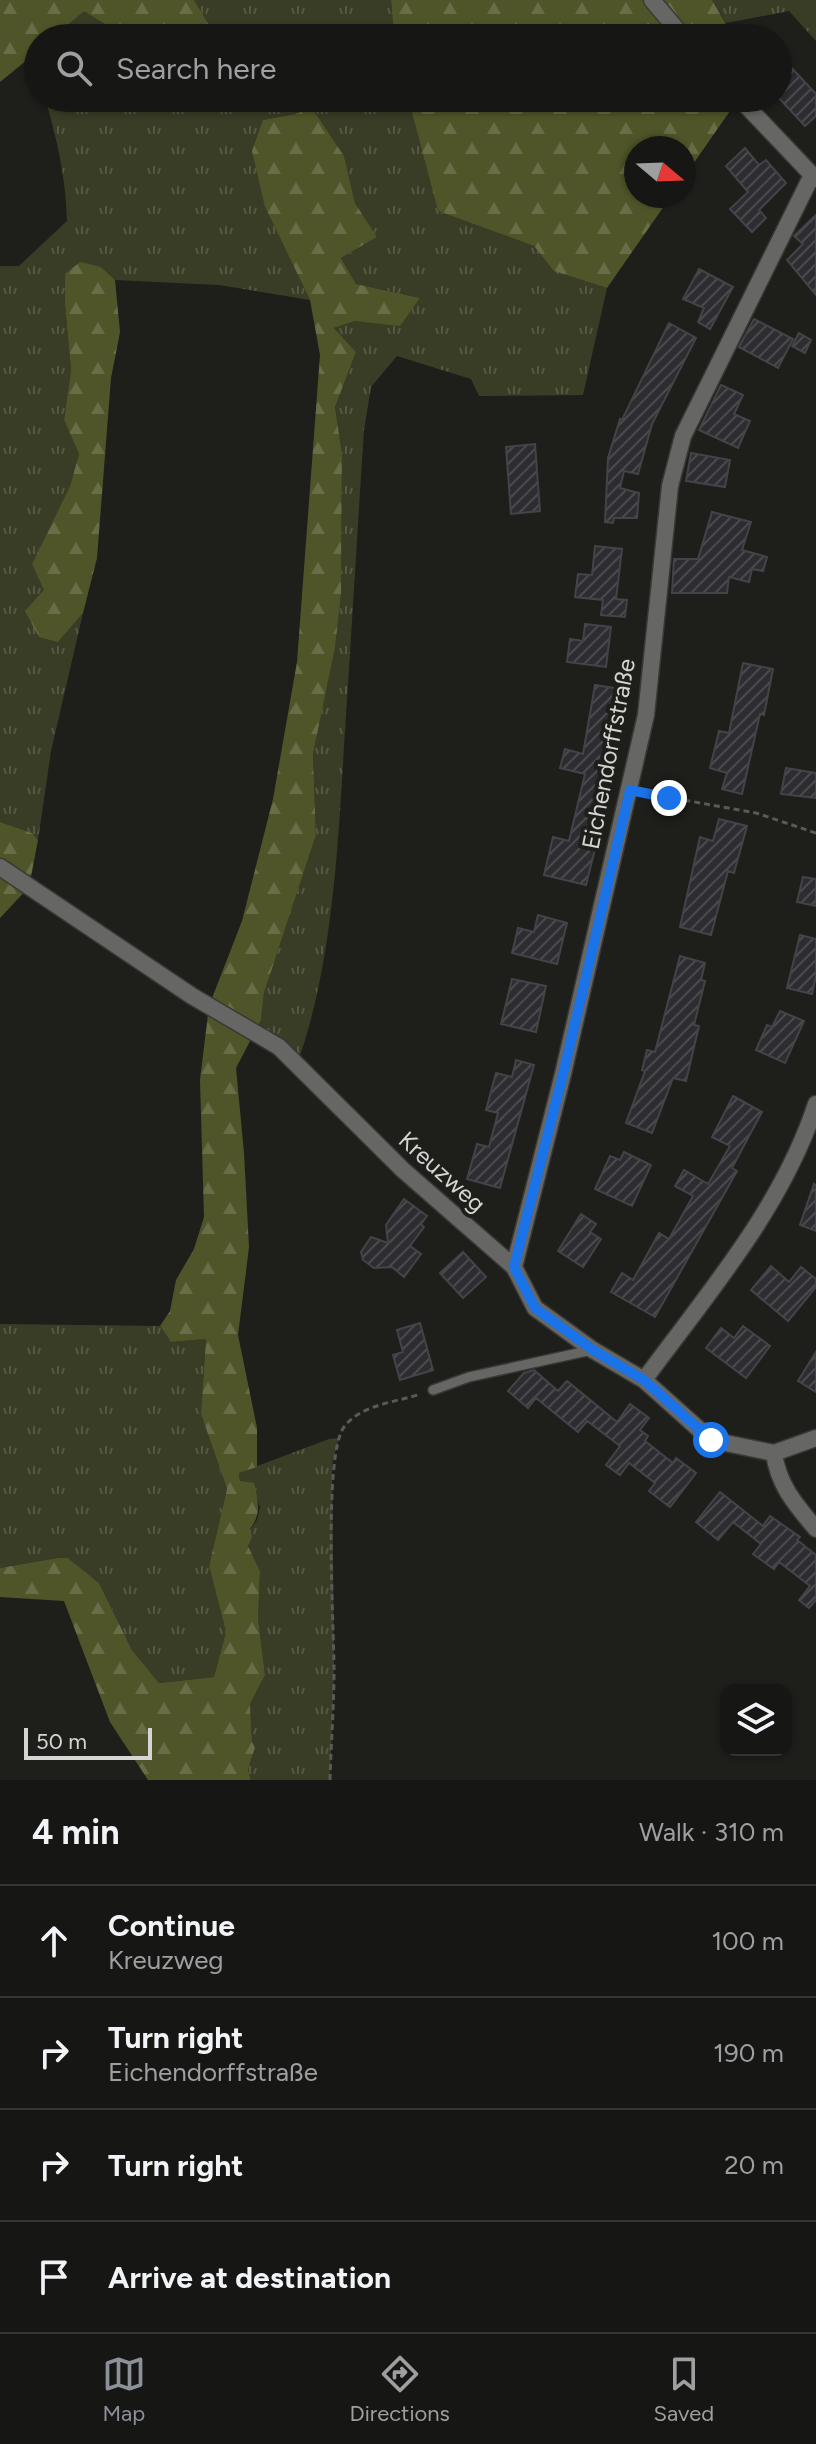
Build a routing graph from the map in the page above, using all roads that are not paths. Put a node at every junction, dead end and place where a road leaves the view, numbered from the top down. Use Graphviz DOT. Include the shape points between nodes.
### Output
graph roads {
  1 [pos="652,0"];
  2 [pos="672,24"];
  3 [pos="752,112"];
  4 [pos="814,177"];
  5 [pos="0,867"];
  6 [pos="816,1104"];
  7 [pos="514,1267"];
  8 [pos="593,1350"];
  9 [pos="644,1380"];
  10 [pos="433,1390"];
  11 [pos="816,1438"];
  12 [pos="774,1453"];
  13 [pos="816,1529"];
  1 -- 2 [label="street"];
  3 -- 4 [label="street"];
  4 -- 7 [label="street, Eichendorffstraße" via="683,436 670,486 646,715"];
  5 -- 7 [label="street, Kreuzweg" via="192,996 279,1047 403,1170"];
  6 -- 9 [label="street" via="769,1209"];
  7 -- 8 [label="street, Kreuzweg" via="535,1308"];
  8 -- 9 [label="street, Kreuzweg"];
  8 -- 10 [label="lane"];
  9 -- 12 [label="street, Kreuzweg" via="711,1440"];
  11 -- 12 [label="street"];
  12 -- 13 [label="street" via="776,1472 789,1496"];
}
